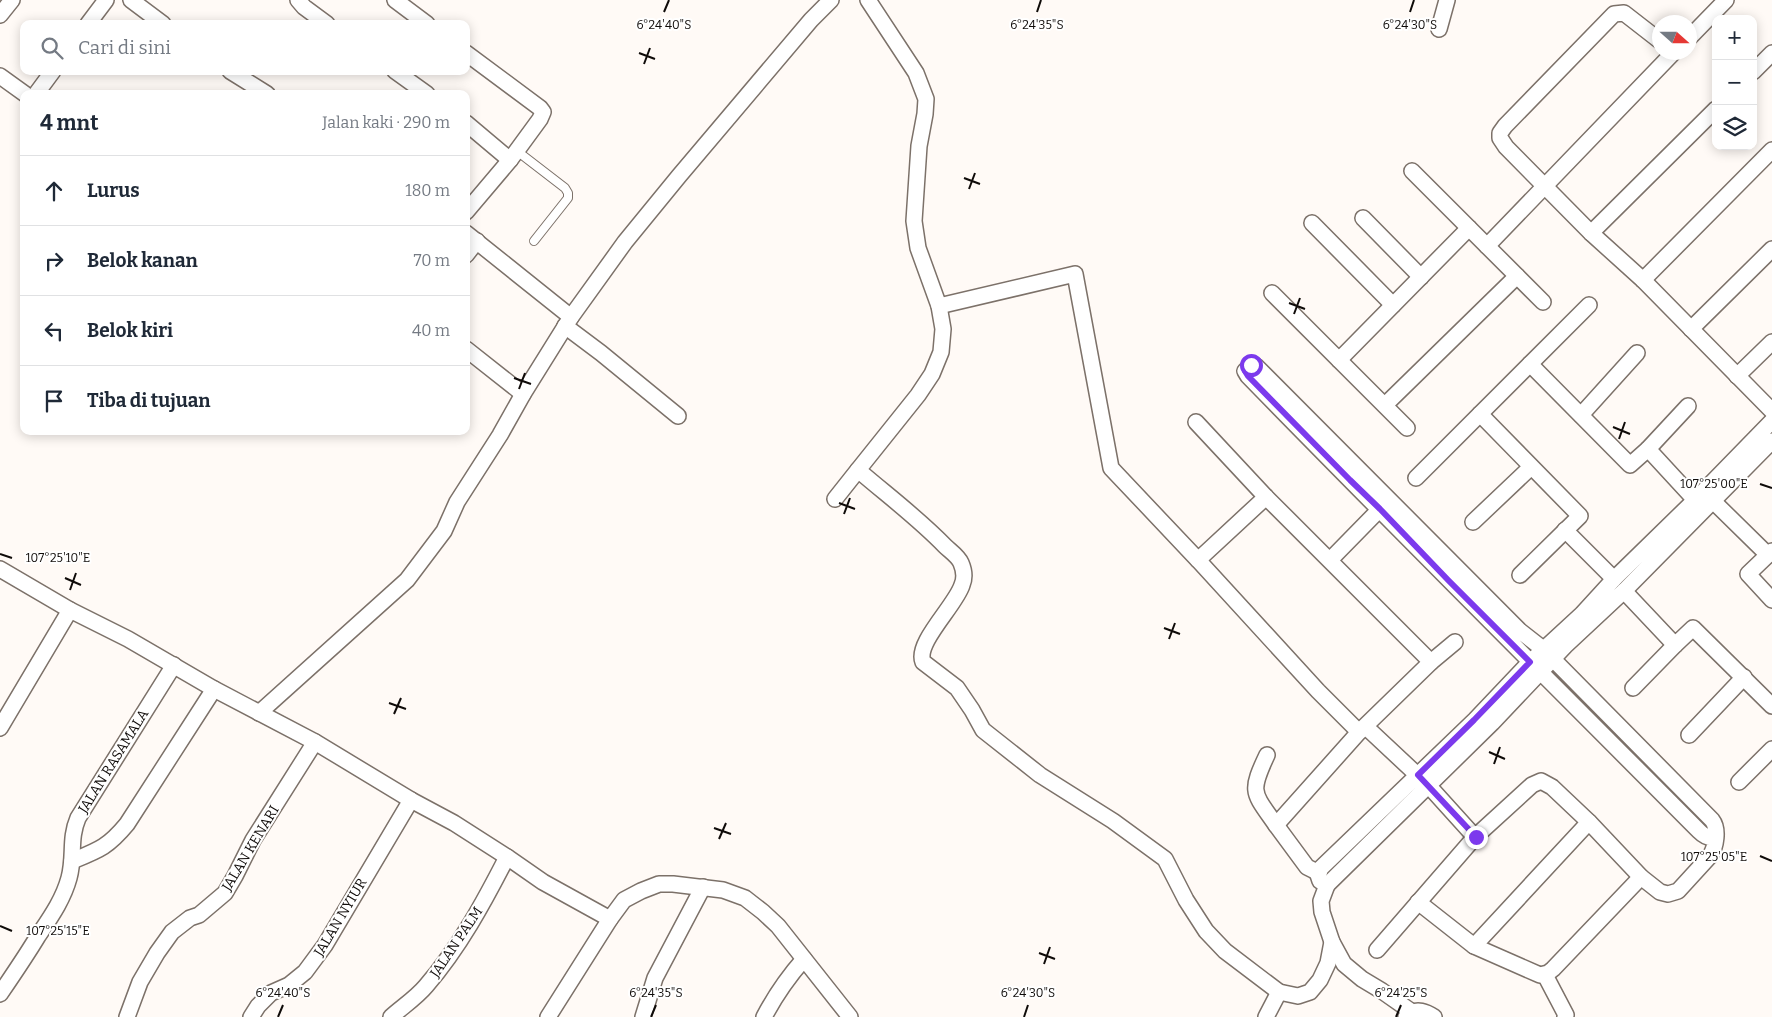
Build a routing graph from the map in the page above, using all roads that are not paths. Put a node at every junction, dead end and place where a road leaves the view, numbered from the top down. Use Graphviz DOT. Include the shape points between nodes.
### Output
graph roads {
  1 [pos="12,0"];
  2 [pos="106,0"];
  3 [pos="131,0"];
  4 [pos="298,0"];
  5 [pos="395,0"];
  6 [pos="831,0"];
  7 [pos="868,0"];
  8 [pos="1447,0"];
  9 [pos="1726,0"];
  10 [pos="0,15"];
  11 [pos="91,20"];
  12 [pos="158,20"];
  13 [pos="322,20"];
  14 [pos="422,20"];
  15 [pos="1439,29"];
  16 [pos="1697,30"];
  17 [pos="1652,35"];
  18 [pos="1772,53"];
  19 [pos="470,56"];
  20 [pos="1666,60"];
  21 [pos="1757,68"];
  22 [pos="50,75"];
  23 [pos="236,75"];
  24 [pos="400,75"];
  25 [pos="0,76"];
  26 [pos="20,90"];
  27 [pos="39,90"];
  28 [pos="261,90"];
  29 [pos="421,90"];
  30 [pos="1712,113"];
  31 [pos="470,126"];
  32 [pos="1772,150"];
  33 [pos="514,156"];
  34 [pos="1412,171"];
  35 [pos="1545,185"];
  36 [pos="470,207"];
  37 [pos="1363,218"];
  38 [pos="1312,223"];
  39 [pos="1469,228"];
  40 [pos="1592,233"];
  41 [pos="471,237"];
  42 [pos="534,241"];
  43 [pos="1487,246"];
  44 [pos="1772,249"];
  45 [pos="1517,276"];
  46 [pos="1421,277"];
  47 [pos="1643,280"];
  48 [pos="1272,293"];
  49 [pos="1543,302"];
  50 [pos="1393,305"];
  51 [pos="1589,305"];
  52 [pos="939,306"];
  53 [pos="568,321"];
  54 [pos="1691,329"];
  55 [pos="1772,342"];
  56 [pos="470,352"];
  57 [pos="1637,353"];
  58 [pos="1339,360"];
  59 [pos="1530,364"];
  60 [pos="1737,376"];
  61 [pos="523,394"];
  62 [pos="1385,405"];
  63 [pos="1688,406"];
  64 [pos="1772,411"];
  65 [pos="1480,414"];
  66 [pos="1581,415"];
  67 [pos="678,416"];
  68 [pos="1772,421"];
  69 [pos="1196,422"];
  70 [pos="1407,428"];
  71 [pos="1312,433"];
  72 [pos="1772,441"];
  73 [pos="1648,449"];
  74 [pos="1531,467"];
  75 [pos="858,470"];
  76 [pos="1416,478"];
  77 [pos="1266,497"];
  78 [pos="835,498"];
  79 [pos="1695,500"];
  80 [pos="1713,501"];
  81 [pos="1380,509"];
  82 [pos="1473,522"];
  83 [pos="1565,530"];
  84 [pos="1770,553"];
  85 [pos="1198,560"];
  86 [pos="1330,560"];
  87 [pos="0,569"];
  88 [pos="1520,575"];
  89 [pos="1454,576"];
  90 [pos="1614,579"];
  91 [pos="1624,591"];
  92 [pos="1772,600"];
  93 [pos="70,610"];
  94 [pos="1515,635"];
  95 [pos="1454,642"];
  96 [pos="1675,645"];
  97 [pos="1548,655"];
  98 [pos="1431,662"];
  99 [pos="174,665"];
  100 [pos="1535,666"];
  101 [pos="1744,678"];
  102 [pos="1633,688"];
  103 [pos="214,689"];
  104 [pos="1772,706"];
  105 [pos="259,713"];
  106 [pos="0,728"];
  107 [pos="1363,730"];
  108 [pos="1689,735"];
  109 [pos="316,742"];
  110 [pos="1772,749"];
  111 [pos="1267,756"];
  112 [pos="1423,780"];
  113 [pos="1740,782"];
  114 [pos="411,800"];
  115 [pos="1589,822"];
  116 [pos="1276,825"];
  117 [pos="1476,837"];
  118 [pos="1715,837"];
  119 [pos="508,857"];
  120 [pos="72,860"];
  121 [pos="1640,877"];
  122 [pos="1323,879"];
  123 [pos="703,887"];
  124 [pos="1418,902"];
  125 [pos="610,919"];
  126 [pos="1332,942"];
  127 [pos="1474,946"];
  128 [pos="1377,950"];
  129 [pos="804,959"];
  130 [pos="1545,975"];
  131 [pos="1279,992"];
  132 [pos="0,994"];
  133 [pos="1409,1014"];
  134 [pos="127,1017"];
  135 [pos="251,1017"];
  136 [pos="391,1017"];
  137 [pos="548,1017"];
  138 [pos="643,1017"];
  139 [pos="764,1017"];
  140 [pos="850,1017"];
  141 [pos="1266,1017"];
  142 [pos="1434,1017"];
  143 [pos="1565,1017"];
  1 -- 10 [label="street"];
  2 -- 11 [label="street"];
  3 -- 12 [label="street"];
  4 -- 13 [label="street"];
  5 -- 14 [label="street"];
  6 -- 53 [label="street" via="679,176 625,242"];
  7 -- 52 [label="street" via="916,73 926,99 914,221 918,248"];
  8 -- 15 [label="street"];
  9 -- 16 [label="street"];
  17 -- 35 [label="street" via="1624,13 1614,14 1500,133 1500,138"];
  18 -- 21 [label="street"];
  19 -- 33 [label="street" via="543,112"];
  20 -- 35 [label="street"];
  22 -- 27 [label="street"];
  23 -- 28 [label="street"];
  24 -- 29 [label="street"];
  25 -- 26 [label="street"];
  30 -- 40 [label="street"];
  31 -- 33 [label="street"];
  32 -- 47 [label="street"];
  33 -- 36 [label="street"];
  33 -- 42 [label="lane" via="568,193 568,198"];
  34 -- 39 [label="street"];
  35 -- 40 [label="street"];
  35 -- 43 [label="street"];
  37 -- 46 [label="street"];
  38 -- 50 [label="street"];
  39 -- 43 [label="street"];
  39 -- 46 [label="street"];
  40 -- 47 [label="street"];
  41 -- 53 [label="street"];
  43 -- 45 [label="street"];
  44 -- 54 [label="street"];
  45 -- 49 [label="street"];
  45 -- 62 [label="street"];
  46 -- 50 [label="street"];
  47 -- 54 [label="street"];
  48 -- 58 [label="street"];
  50 -- 58 [label="street"];
  51 -- 59 [label="street"];
  52 -- 75 [label="street" via="943,329 941,352 932,374"];
  52 -- 85 [label="street" via="1075,274 1112,468"];
  53 -- 61 [label="street"];
  53 -- 67 [label="street" via="601,353"];
  54 -- 60 [label="street"];
  55 -- 60 [label="street"];
  56 -- 61 [label="street"];
  57 -- 66 [label="street"];
  58 -- 62 [label="street"];
  59 -- 65 [label="street"];
  59 -- 66 [label="street"];
  60 -- 64 [label="street"];
  61 -- 105 [label="street" via="456,502 444,531 407,580"];
  62 -- 70 [label="street"];
  63 -- 73 [label="street"];
  65 -- 74 [label="street"];
  65 -- 76 [label="street"];
  66 -- 73 [label="street" via="1630,466"];
  68 -- 79 [label="street"];
  69 -- 77 [label="street"];
  71 -- 71 [label="street" via="1248,376 1247,367 1256,366"];
  71 -- 81 [label="street" via="1350,480"];
  71 -- 89 [label="street"];
  72 -- 80 [label="street"];
  73 -- 79 [label="street"];
  74 -- 82 [label="street"];
  74 -- 83 [label="street" via="1580,516"];
  75 -- 78 [label="street"];
  75 -- 131 [label="street" via="960,561 964,575 962,587 927,642 922,652 923,662 956,688 983,730 1040,775 1113,821 1165,859 1206,931 1225,952"];
  77 -- 85 [label="street"];
  77 -- 86 [label="street"];
  79 -- 90 [label="street"];
  80 -- 84 [label="street"];
  80 -- 91 [label="street"];
  81 -- 86 [label="street"];
  81 -- 89 [label="street"];
  83 -- 88 [label="street"];
  83 -- 90 [label="street"];
  84 -- 92 [label="street" via="1748,574"];
  85 -- 107 [label="street" via="1318,691"];
  86 -- 98 [label="street"];
  87 -- 93 [label="street"];
  89 -- 94 [label="street"];
  90 -- 97 [label="street"];
  91 -- 96 [label="street"];
  91 -- 97 [label="street"];
  93 -- 99 [label="street"];
  93 -- 106 [label="street"];
  94 -- 97 [label="street"];
  94 -- 100 [label="street"];
  95 -- 98 [label="street"];
  96 -- 101 [label="street" via="1693,628"];
  96 -- 102 [label="street"];
  97 -- 100 [label="street"];
  97 -- 118 [label="street" via="1712,820 1717,828"];
  98 -- 107 [label="street"];
  99 -- 103 [label="street"];
  99 -- 120 [label="street, JALAN RASAMALA" via="78,818 72,830"];
  100 -- 112 [label="street" via="1474,720"];
  100 -- 118 [label="street" via="1699,831 1705,836"];
  101 -- 104 [label="street"];
  101 -- 108 [label="street"];
  103 -- 105 [label="street"];
  103 -- 120 [label="street" via="122,831 104,848"];
  105 -- 109 [label="street"];
  107 -- 112 [label="street"];
  107 -- 116 [label="street"];
  109 -- 114 [label="street"];
  109 -- 134 [label="street, JALAN KENARI" via="253,840 224,893 199,915 172,932 157,953 140,982"];
  110 -- 113 [label="street"];
  111 -- 116 [label="street" via="1255,787 1259,801"];
  112 -- 117 [label="street"];
  112 -- 122 [label="street" via="1321,868"];
  114 -- 119 [label="street"];
  114 -- 135 [label="street, JALAN NYIUR" via="325,945 305,972 290,985 271,993"];
  115 -- 117 [label="street" via="1552,787 1541,781 1532,785"];
  115 -- 121 [label="street"];
  115 -- 127 [label="street"];
  116 -- 122 [label="street" via="1301,860"];
  117 -- 124 [label="street"];
  118 -- 121 [label="street" via="1714,851 1678,892 1660,892"];
  119 -- 125 [label="street" via="543,882"];
  119 -- 136 [label="street, JALAN PALM" via="449,956 425,988"];
  120 -- 132 [label="street, JALAN RASAMALA" via="63,895"];
  121 -- 130 [label="street"];
  122 -- 126 [label="street" via="1322,912"];
  123 -- 125 [label="street" via="659,884 641,890 624,900"];
  123 -- 129 [label="street" via="745,898 773,922"];
  123 -- 138 [label="street" via="655,978"];
  124 -- 127 [label="street"];
  124 -- 128 [label="street"];
  125 -- 137 [label="street"];
  126 -- 131 [label="street" via="1328,963 1310,992 1298,996"];
  126 -- 133 [label="street" via="1352,972"];
  127 -- 130 [label="street"];
  129 -- 139 [label="street"];
  129 -- 140 [label="street"];
  130 -- 143 [label="street"];
  131 -- 141 [label="street"];
  133 -- 142 [label="street" via="1422,1011"];
}
